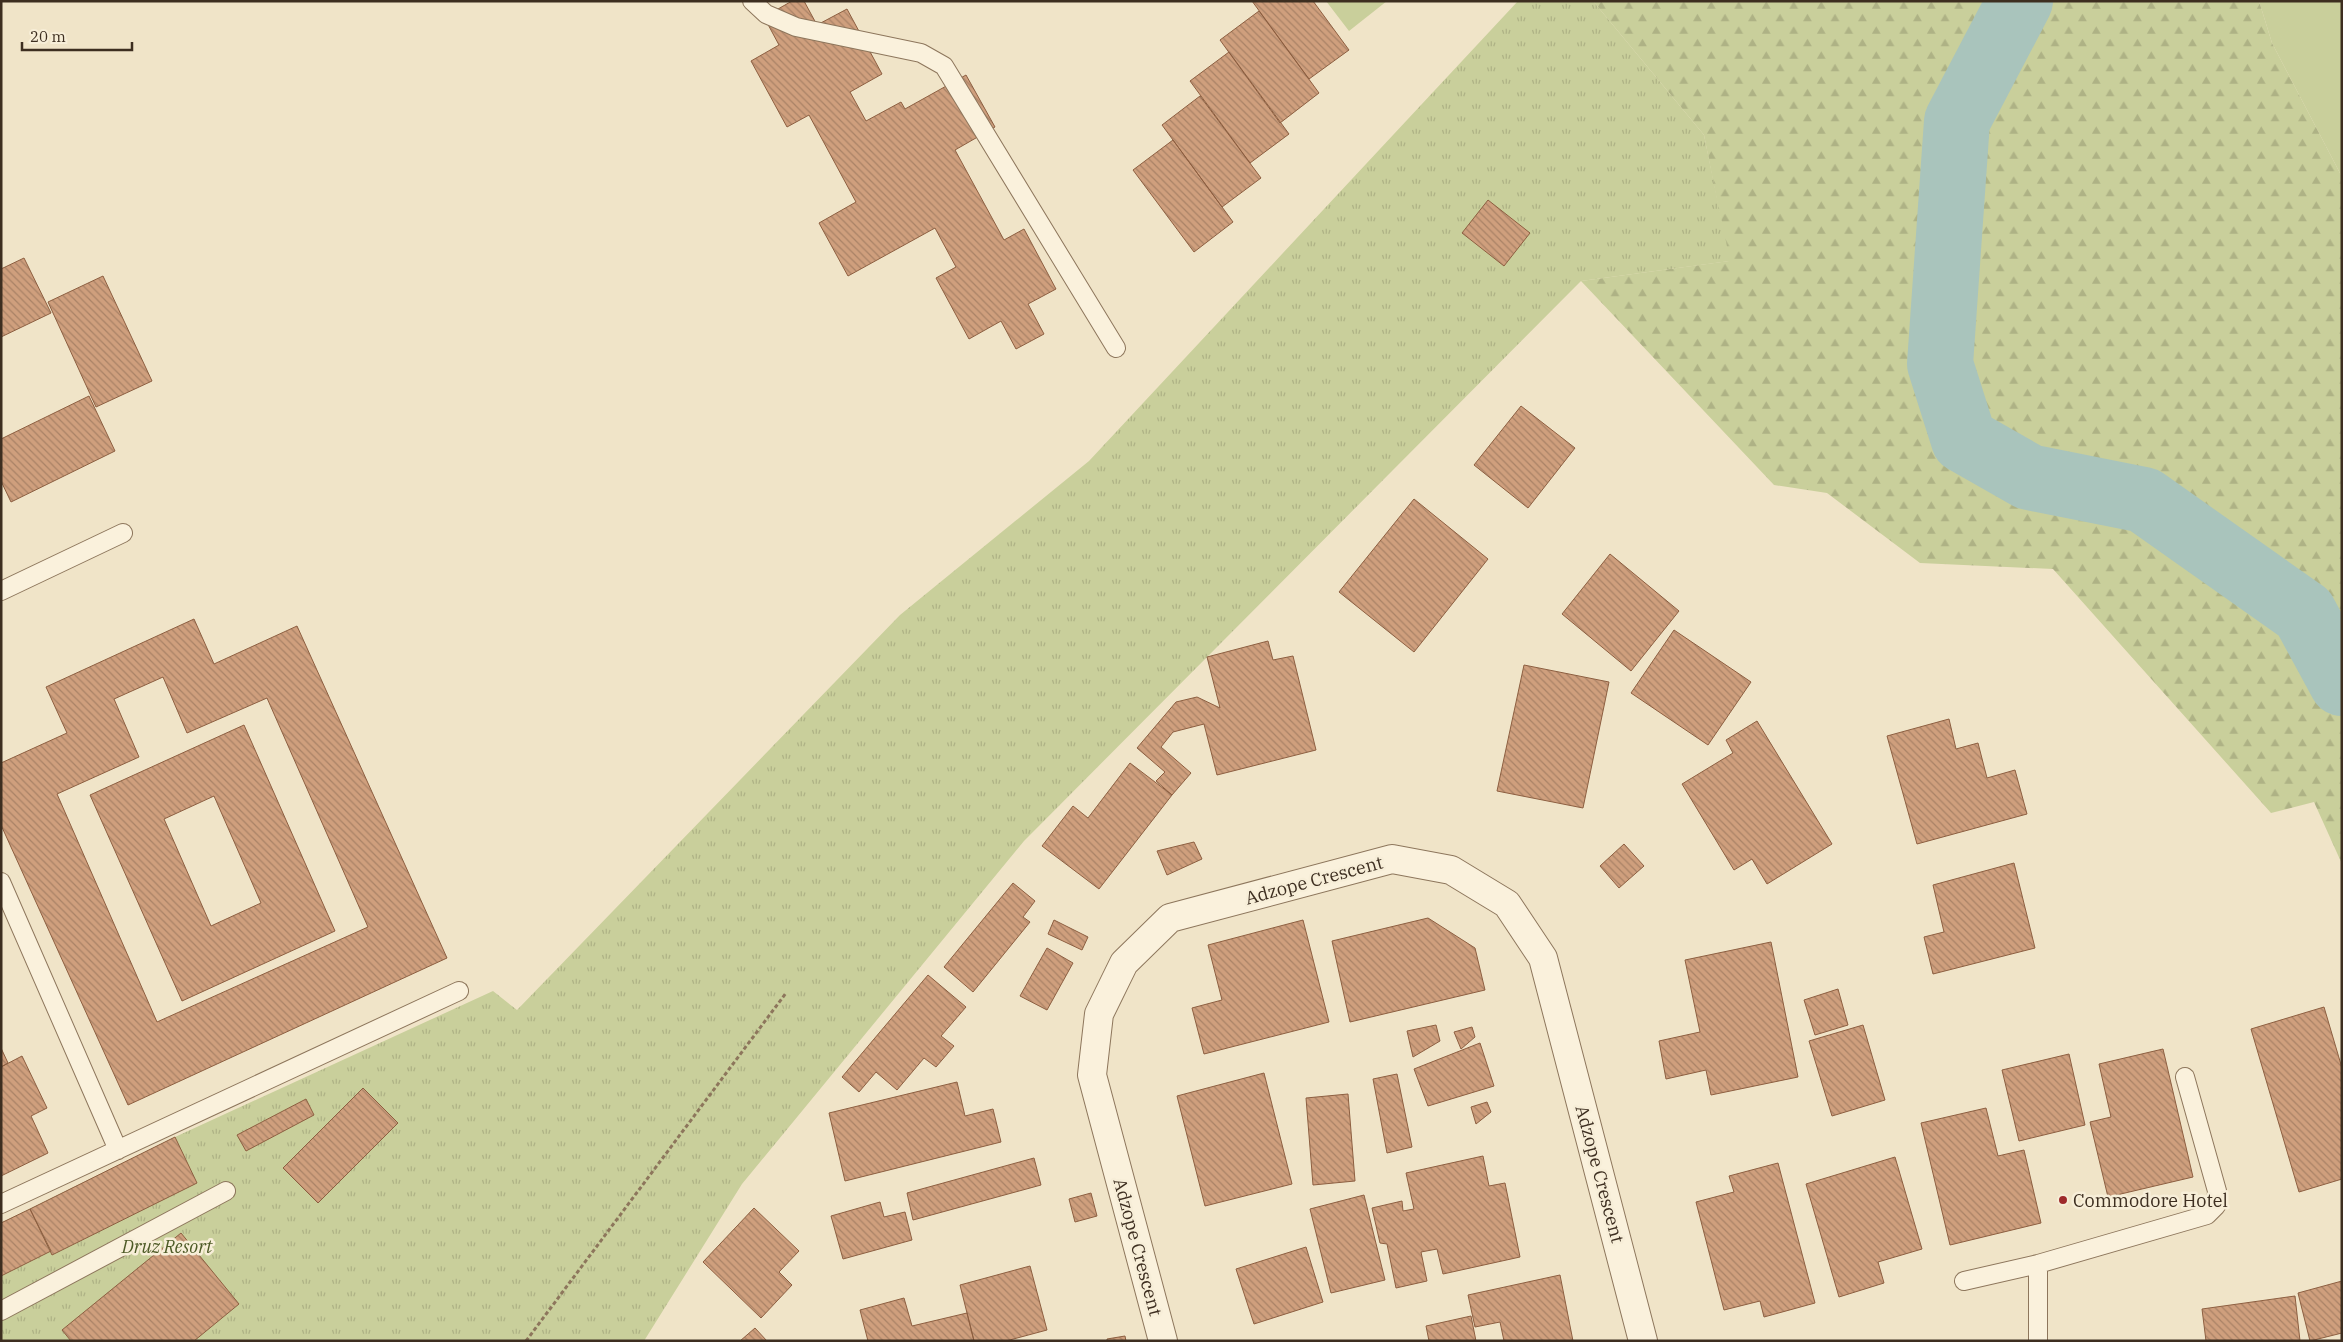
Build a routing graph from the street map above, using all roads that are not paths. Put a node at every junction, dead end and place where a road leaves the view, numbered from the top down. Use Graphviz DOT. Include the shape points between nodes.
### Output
graph roads {
  1 [pos="752,1"];
  2 [pos="1116,348"];
  3 [pos="123,533"];
  4 [pos="1,592"];
  5 [pos="1,882"];
  6 [pos="460,991"];
  7 [pos="2185,1077"];
  8 [pos="118,1150"];
  9 [pos="226,1191"];
  10 [pos="1,1204"];
  11 [pos="2038,1264"];
  12 [pos="1964,1281"];
  13 [pos="1,1311"];
  14 [pos="1164,1341"];
  15 [pos="1643,1341"];
  16 [pos="2038,1341"];
  1 -- 2 [label="lane" via="766,14 796,27 921,53 944,66"];
  3 -- 4 [label="lane"];
  5 -- 8 [label="lane"];
  6 -- 8 [label="lane"];
  7 -- 11 [label="lane" via="2218,1191 2216,1206 2207,1216"];
  8 -- 10 [label="lane"];
  9 -- 13 [label="lane"];
  11 -- 12 [label="lane"];
  11 -- 16 [label="lane"];
  14 -- 15 [label="street, Adzope Crescent" via="1092,1074 1099,1014 1124,963 1170,918 1392,859 1451,870 1507,904 1543,958"];
}
